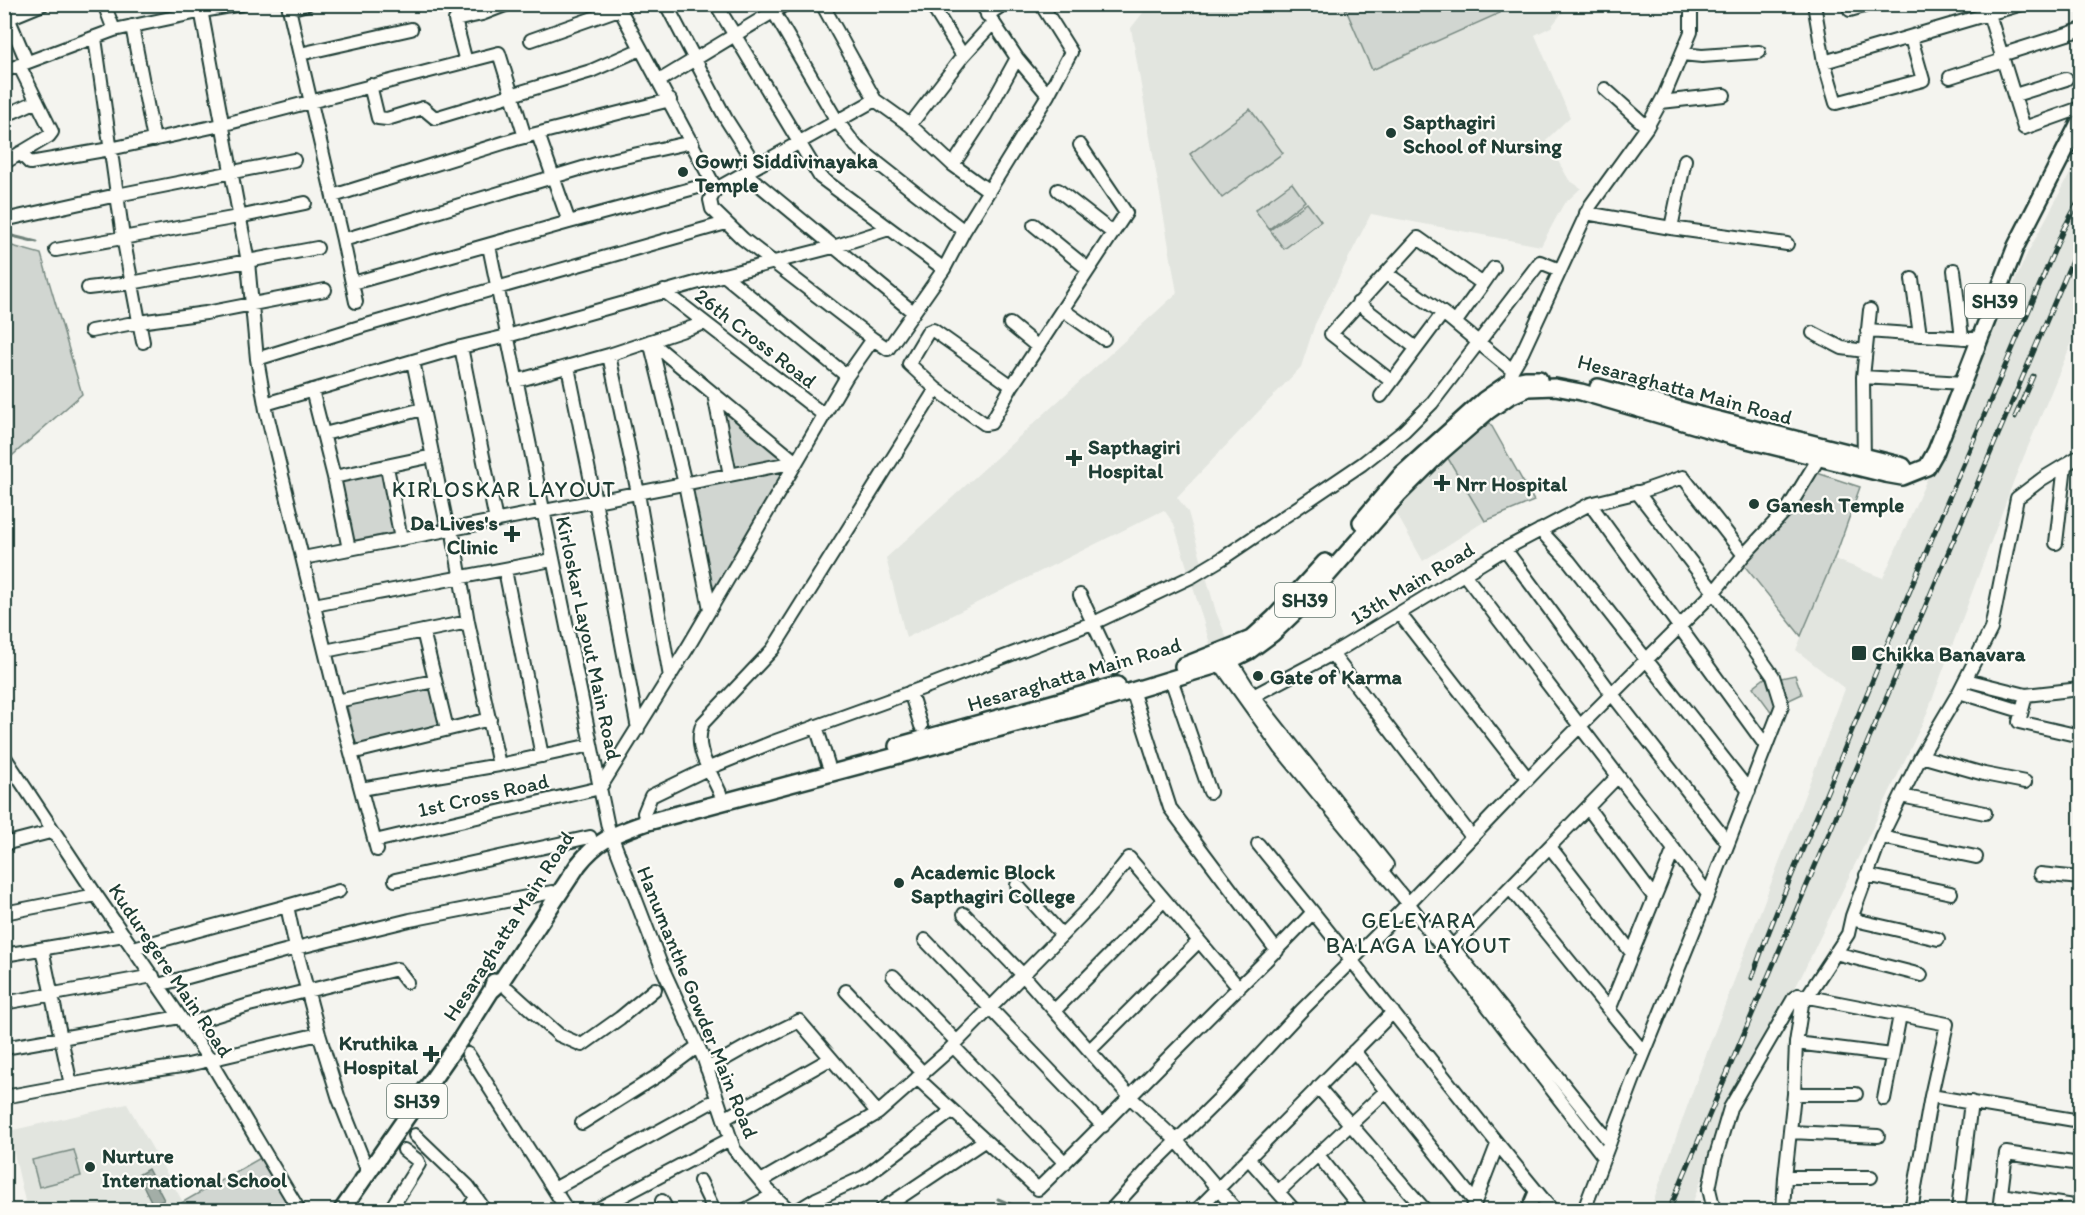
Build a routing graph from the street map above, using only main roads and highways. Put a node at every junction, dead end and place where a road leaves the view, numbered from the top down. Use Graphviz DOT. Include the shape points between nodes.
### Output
graph roads {
  1 [pos="2080,122"];
  2 [pos="1223,657"];
  3 [pos="646,817"];
  4 [pos="610,831"];
  5 [pos="491,991"];
  6 [pos="342,1210"];
  1 -- 2 [label="main road, Hesaraghatta Main Road / SH39" via="2016,246 1927,467 1902,477 1864,463 1731,436 1581,392 1517,383 1412,481 1272,634 1249,651"];
  2 -- 3 [label="main road, Hesaraghatta Main Road" via="720,793"];
  2 -- 3 [label="main road, Hesaraghatta Main Road / SH39" via="1172,679 1053,714"];
  3 -- 4 [label="main road"];
  4 -- 5 [label="main road" via="582,859"];
  4 -- 5 [label="main road, Hesaraghatta Main Road / SH39" via="590,837 578,850"];
  5 -- 6 [label="main road, Hesaraghatta Main Road / SH39"];
}
